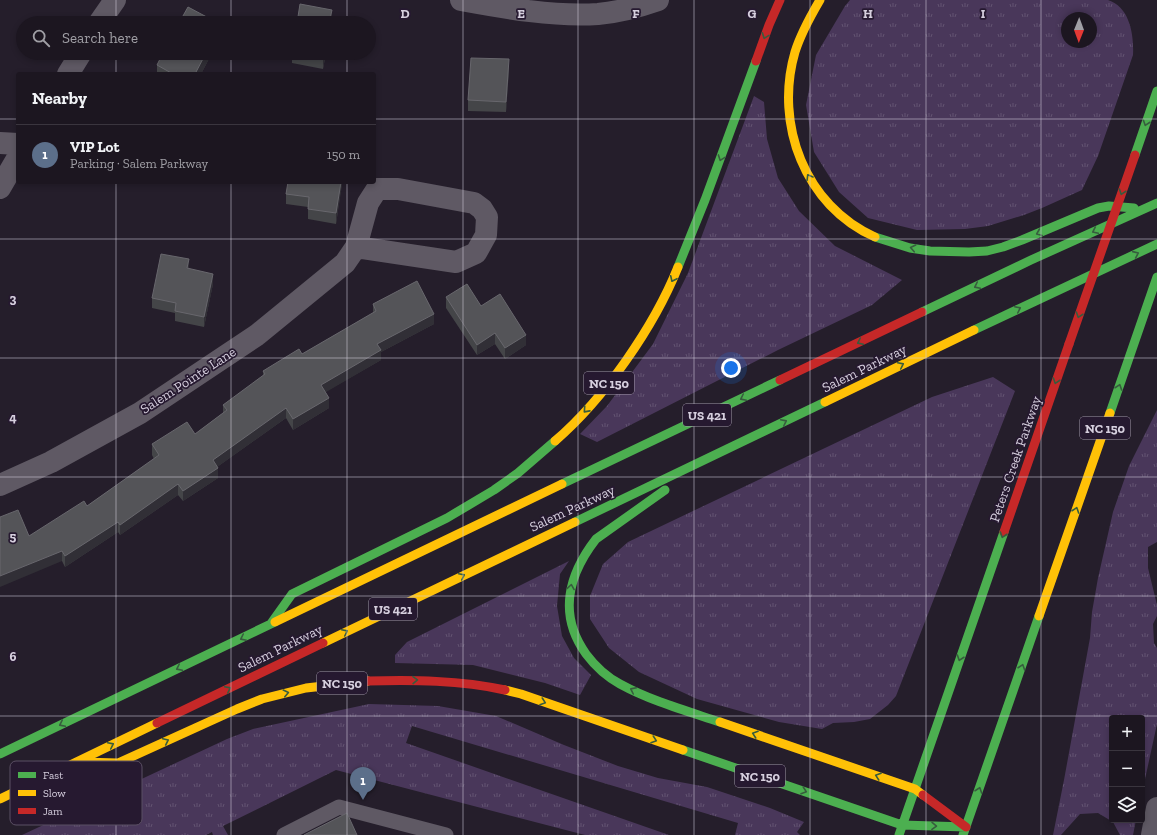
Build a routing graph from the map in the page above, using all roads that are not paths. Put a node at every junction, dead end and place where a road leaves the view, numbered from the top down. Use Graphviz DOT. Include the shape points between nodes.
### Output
graph roads {
  1 [pos="115,0"];
  2 [pos="461,0"];
  3 [pos="658,0"];
  4 [pos="780,0"];
  5 [pos="820,0"];
  6 [pos="104,16"];
  7 [pos="77,60"];
  8 [pos="69,72"];
  9 [pos="1157,91"];
  10 [pos="0,143"];
  11 [pos="16,144"];
  12 [pos="16,160"];
  13 [pos="0,188"];
  14 [pos="1157,202"];
  15 [pos="1143,209"];
  16 [pos="1157,244"];
  17 [pos="356,247"];
  18 [pos="1157,277"];
  19 [pos="711,457"];
  20 [pos="0,485"];
  21 [pos="271,624"];
  22 [pos="0,754"];
  23 [pos="78,761"];
  24 [pos="122,761"];
  25 [pos="915,789"];
  26 [pos="10,794"];
  27 [pos="0,799"];
  28 [pos="1157,808"];
  29 [pos="902,825"];
  30 [pos="965,831"];
  31 [pos="284,835"];
  32 [pos="446,835"];
  33 [pos="899,835"];
  34 [pos="1152,835"];
  1 -- 6 [label="street"];
  2 -- 3 [label="street" via="522,10 598,14 638,7"];
  4 -- 21 [label="main road, NC 150, one-way" via="703,207 672,282 633,350 610,381 562,435 518,473 447,518 292,594"];
  15 -- 5 [label="main road, one-way" via="1101,207 1009,245 981,252 958,253 916,249 886,241 860,230 833,208 815,188 792,136 788,97 794,57 808,20"];
  7 -- 8 [label="street"];
  9 -- 25 [label="main road, Peters Creek Parkway, one-way, bridge"];
  10 -- 11 [label="street"];
  12 -- 13 [label="street"];
  14 -- 15 [label="main road, Salem Parkway / US 421"];
  15 -- 21 [label="main road, Salem Parkway / US 421, one-way" via="1016,267"];
  19 -- 16 [label="main road, Salem Parkway / US 421, one-way"];
  17 -- 17 [label="street, Salem Pointe Lane" via="456,262 476,253 486,235 487,217 474,203 398,189 377,189 368,203"];
  17 -- 20 [label="street, Salem Pointe Lane" via="345,263 257,335 140,413 52,462"];
  30 -- 18 [label="main road, NC 150, one-way"];
  23 -- 19 [label="main road, Salem Parkway / US 421, one-way"];
  25 -- 19 [label="main road, one-way" via="639,693 604,673 580,645 569,614 569,598 572,581 588,549 596,539"];
  21 -- 22 [label="main road, Salem Parkway / US 421, one-way"];
  24 -- 29 [label="main road, NC 150, one-way" via="237,709 269,697 306,688 366,681 455,682 521,694"];
  25 -- 29 [label="main road, Peters Creek Parkway"];
  25 -- 30 [label="main road"];
  26 -- 27 [label="main road, Salem Parkway / US 421"];
  28 -- 34 [label="street"];
  29 -- 30 [label="main road, NC 150, one-way"];
  29 -- 33 [label="main road, Peters Creek Parkway"];
  31 -- 32 [label="lane" via="339,807"];
}
